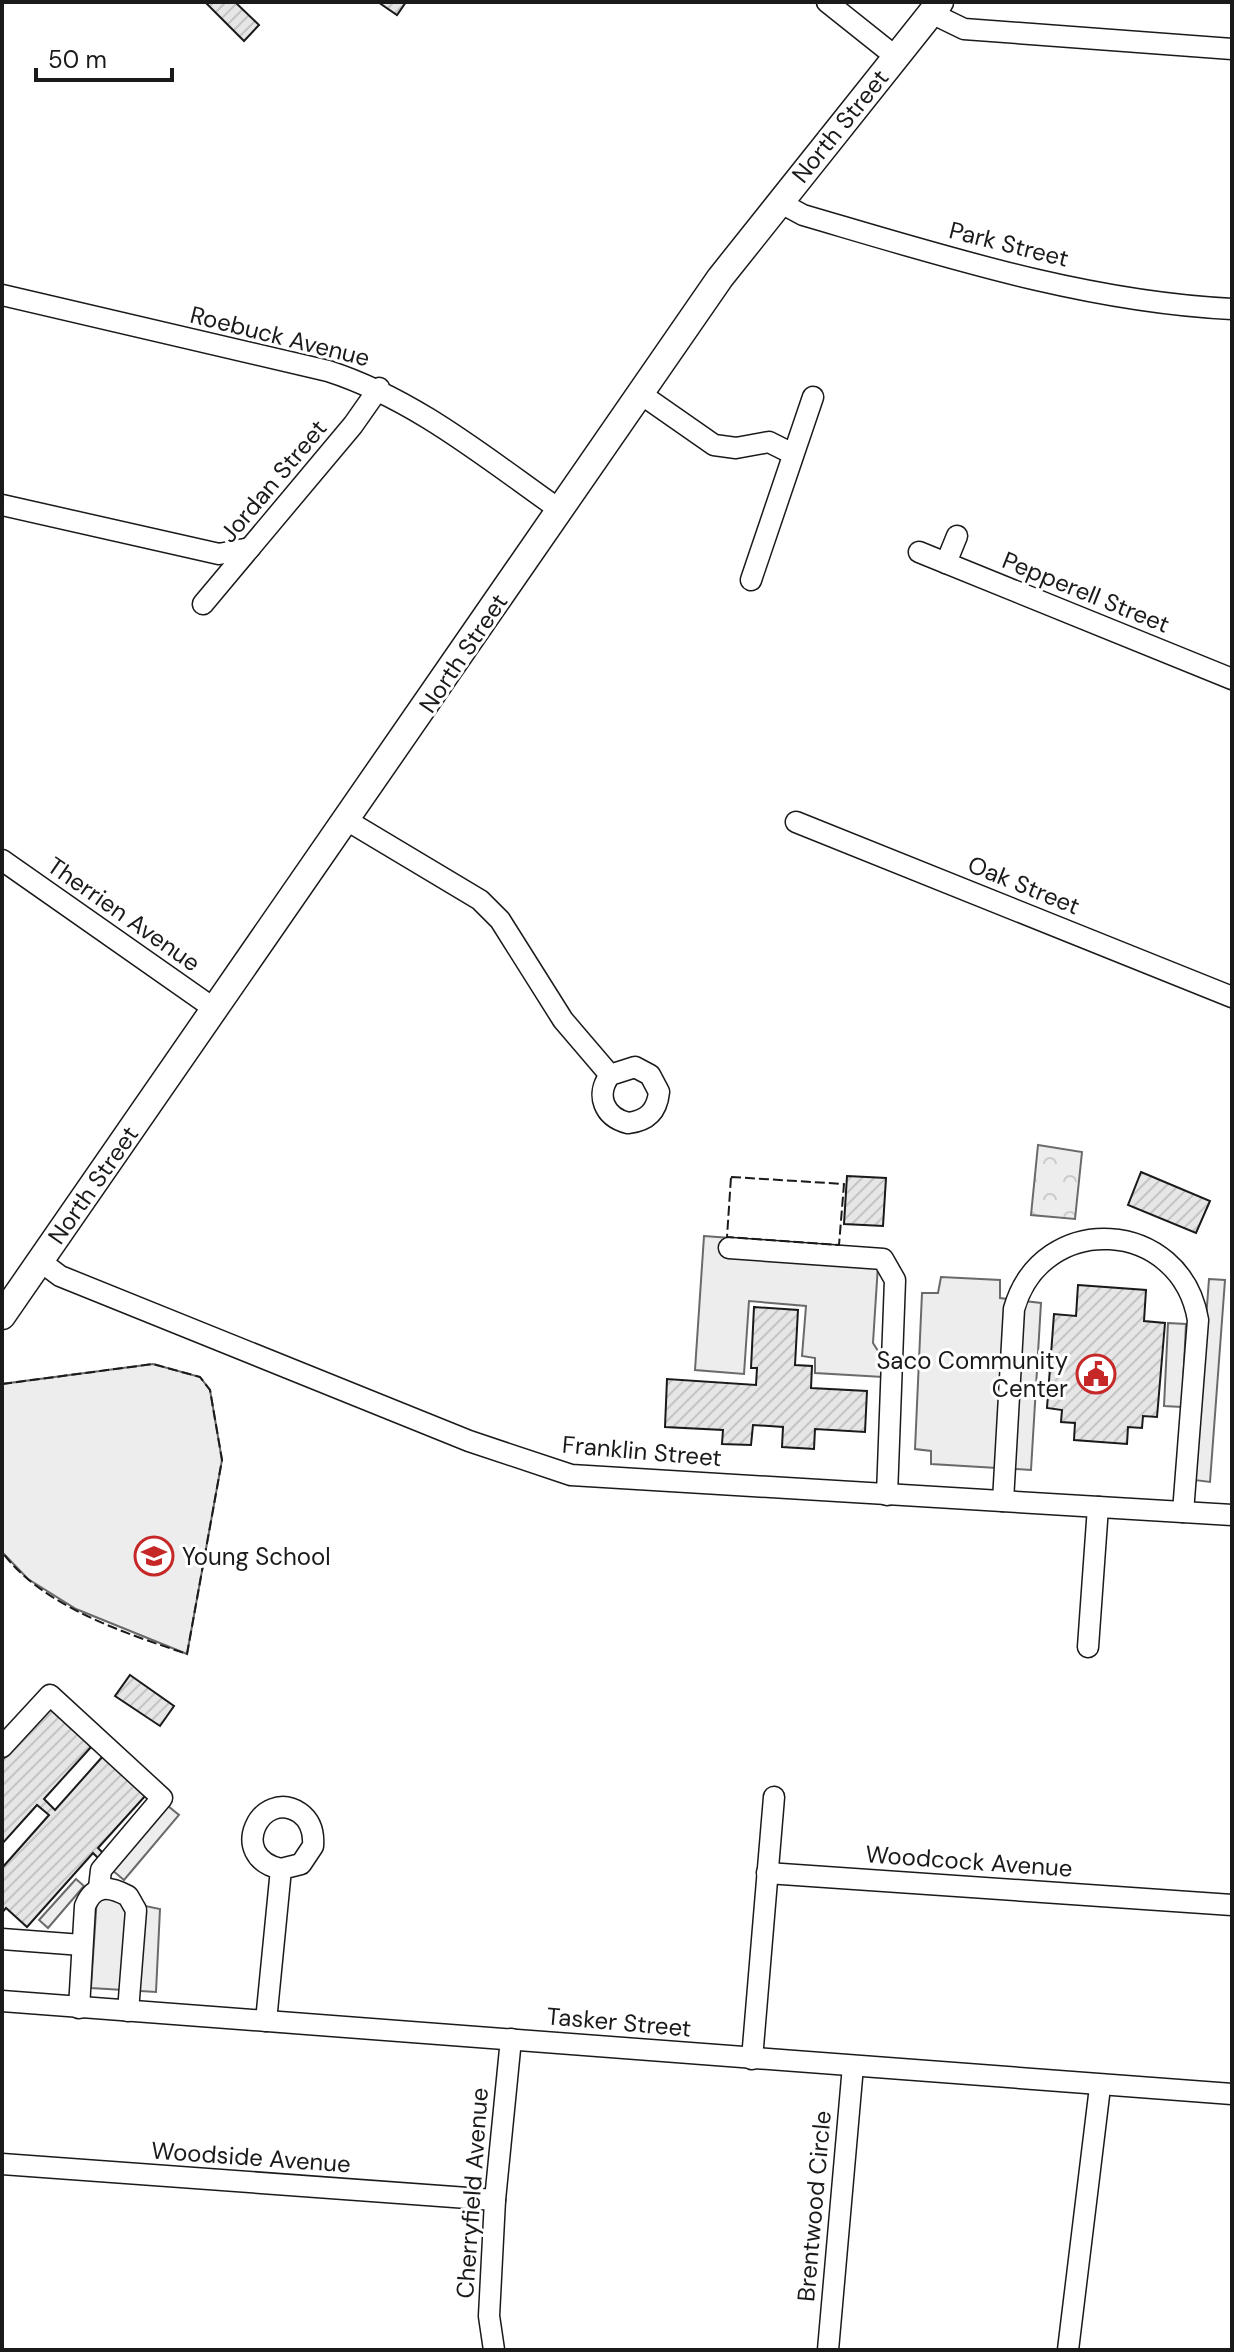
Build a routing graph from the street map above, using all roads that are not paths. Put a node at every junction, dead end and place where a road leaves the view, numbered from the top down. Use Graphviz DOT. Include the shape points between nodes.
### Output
graph roads {
  1 [pos="827,2"];
  2 [pos="936,7"];
  3 [pos="1232,49"];
  4 [pos="896,57"];
  5 [pos="779,202"];
  6 [pos="2,295"];
  7 [pos="1232,309"];
  8 [pos="379,388"];
  9 [pos="638,392"];
  10 [pos="813,397"];
  11 [pos="793,454"];
  12 [pos="2,505"];
  13 [pos="560,510"];
  14 [pos="957,536"];
  15 [pos="250,548"];
  16 [pos="919,552"];
  17 [pos="946,563"];
  18 [pos="751,580"];
  19 [pos="203,604"];
  20 [pos="1232,679"];
  21 [pos="348,821"];
  22 [pos="796,822"];
  23 [pos="2,860"];
  24 [pos="1232,997"];
  25 [pos="216,1010"];
  26 [pos="610,1075"];
  27 [pos="729,1248"];
  28 [pos="40,1261"];
  29 [pos="2,1316"];
  30 [pos="887,1495"];
  31 [pos="1003,1501"];
  32 [pos="1098,1507"];
  33 [pos="1183,1512"];
  34 [pos="1232,1515"];
  35 [pos="1088,1647"];
  36 [pos="2,1747"];
  37 [pos="774,1797"];
  38 [pos="281,1869"];
  39 [pos="767,1873"];
  40 [pos="99,1888"];
  41 [pos="1232,1905"];
  42 [pos="2,1939"];
  43 [pos="82,1945"];
  44 [pos="2,2001"];
  45 [pos="79,2008"];
  46 [pos="128,2011"];
  47 [pos="266,2021"];
  48 [pos="511,2039"];
  49 [pos="752,2059"];
  50 [pos="853,2066"];
  51 [pos="1100,2087"];
  52 [pos="1232,2094"];
  53 [pos="2,2164"];
  54 [pos="495,2200"];
  55 [pos="494,2350"];
  56 [pos="828,2350"];
  57 [pos="1068,2350"];
  1 -- 4 [label="street"];
  2 -- 3 [label="street" via="964,29"];
  2 -- 4 [label="main road, North Street"];
  4 -- 5 [label="main road, North Street"];
  5 -- 7 [label="street, Park Street" via="803,215 1013,274 1127,297"];
  5 -- 9 [label="main road, North Street"];
  6 -- 8 [label="street, Roebuck Avenue" via="328,371"];
  8 -- 13 [label="street, Roebuck Avenue"];
  8 -- 15 [label="street, Jordan Street"];
  9 -- 11 [label="street" via="714,445 736,448 769,442"];
  9 -- 13 [label="main road, North Street"];
  10 -- 11 [label="street"];
  11 -- 18 [label="street"];
  12 -- 15 [label="street" via="219,554"];
  13 -- 21 [label="main road, North Street"];
  14 -- 17 [label="street"];
  15 -- 19 [label="street, Jordan Street"];
  16 -- 17 [label="street, Pepperell Street"];
  17 -- 20 [label="street, Pepperell Street"];
  21 -- 25 [label="main road, North Street"];
  21 -- 26 [label="street" via="480,900 507,930 563,1020"];
  22 -- 24 [label="street, Oak Street"];
  23 -- 25 [label="street, Therrien Avenue"];
  25 -- 28 [label="main road, North Street"];
  27 -- 30 [label="street" via="883,1259 895,1280"];
  28 -- 29 [label="main road, North Street"];
  28 -- 30 [label="street, Franklin Street" via="60,1276 549,1469 619,1479"];
  30 -- 31 [label="street, Franklin Street"];
  31 -- 32 [label="street, Franklin Street"];
  31 -- 33 [label="street" via="1019,1293 1039,1265 1062,1249 1107,1238 1136,1243 1164,1259 1184,1282 1195,1307"];
  32 -- 33 [label="street, Franklin Street"];
  32 -- 35 [label="street"];
  33 -- 34 [label="street, Franklin Street"];
  36 -- 40 [label="street" via="50,1695 162,1798 101,1870"];
  37 -- 39 [label="street"];
  38 -- 47 [label="street"];
  39 -- 41 [label="street, Woodcock Avenue"];
  39 -- 49 [label="street"];
  40 -- 43 [label="street" via="85,1906"];
  40 -- 46 [label="street" via="120,1892 134,1902"];
  42 -- 43 [label="street"];
  43 -- 45 [label="street"];
  44 -- 45 [label="street, Tasker Street"];
  45 -- 46 [label="street, Tasker Street"];
  46 -- 47 [label="street, Tasker Street"];
  47 -- 48 [label="street, Tasker Street"];
  48 -- 49 [label="street, Tasker Street"];
  48 -- 54 [label="street, Cherryfield Avenue"];
  49 -- 50 [label="street, Tasker Street"];
  50 -- 51 [label="street, Tasker Street"];
  50 -- 56 [label="street, Brentwood Circle"];
  51 -- 52 [label="street, Tasker Street"];
  51 -- 57 [label="street"];
  53 -- 54 [label="street, Woodside Avenue"];
  54 -- 55 [label="street, Cherryfield Avenue" via="489,2316"];
}
